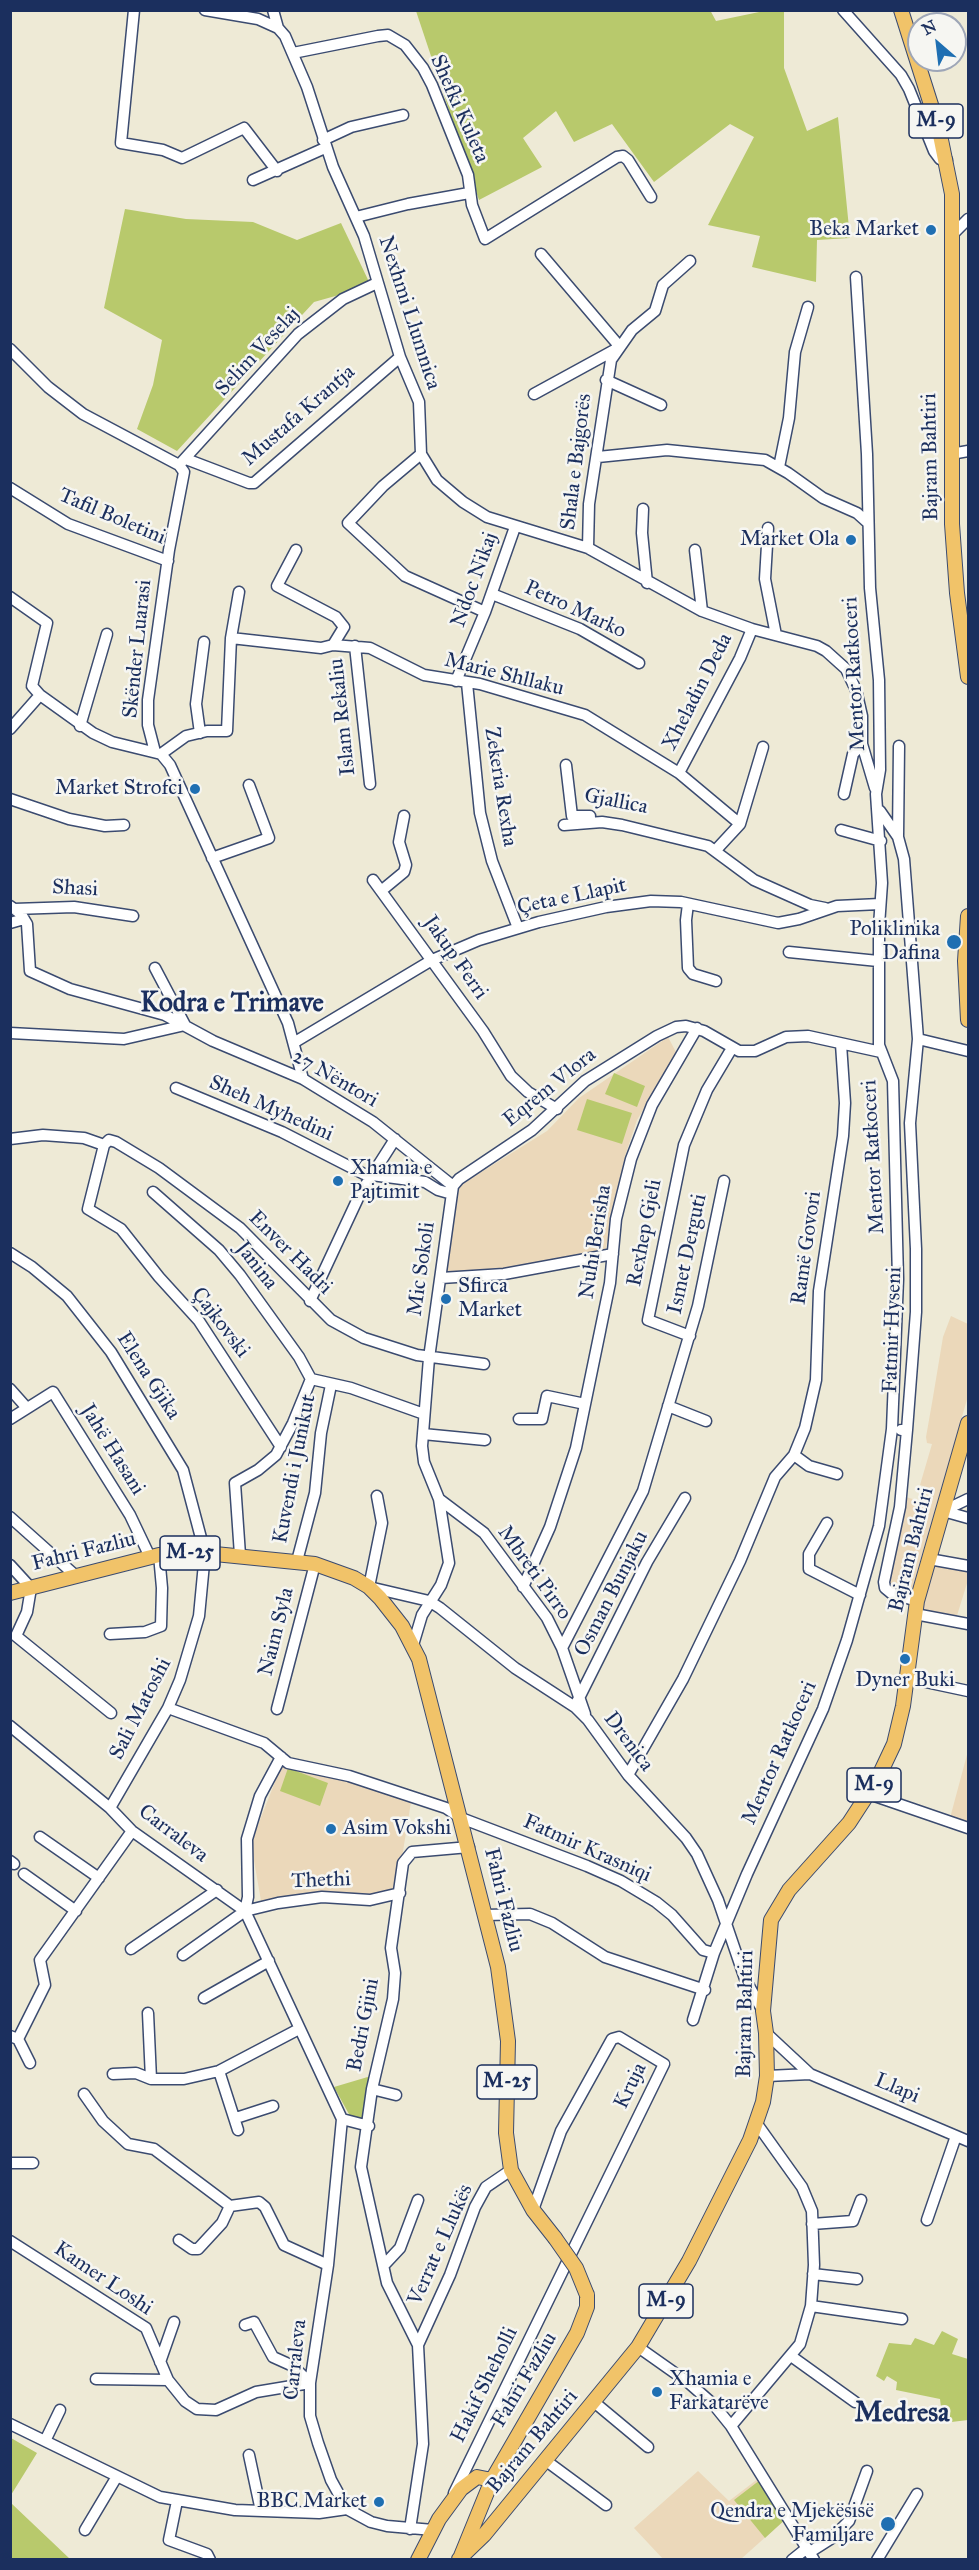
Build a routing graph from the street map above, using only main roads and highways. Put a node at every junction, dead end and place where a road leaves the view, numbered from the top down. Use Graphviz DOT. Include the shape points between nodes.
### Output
graph roads {
  1 [pos="901,10"];
  2 [pos="969,677"];
  3 [pos="968,918"];
  4 [pos="967,975"];
  5 [pos="969,1020"];
  6 [pos="969,1423"];
  7 [pos="10,1593"];
  8 [pos="492,2480"];
  9 [pos="418,2559"];
  10 [pos="459,2559"];
  1 -- 2 [label="main road, Bajram Bahtiri / M-9" via="947,160 952,194 951,454 956,584"];
  3 -- 4 [label="main road"];
  4 -- 5 [label="main road"];
  6 -- 10 [label="main road, Bajram Bahtiri / M-9" via="916,1608 894,1744 849,1823 789,1890 771,1920 763,2011 767,2076 757,2124 689,2261 638,2347 484,2535"];
  7 -- 8 [label="main road, Fahri Fazliu / M-25, bridge" via="155,1556 205,1553 297,1561 315,1564 369,1587 413,1645 469,1847 502,1989 507,2032 506,2133 511,2170 533,2210 576,2268 587,2295 578,2333"];
  8 -- 9 [label="main road" via="477,2477 461,2489"];
  8 -- 10 [label="main road, Fahri Fazliu / M-25"];
}
